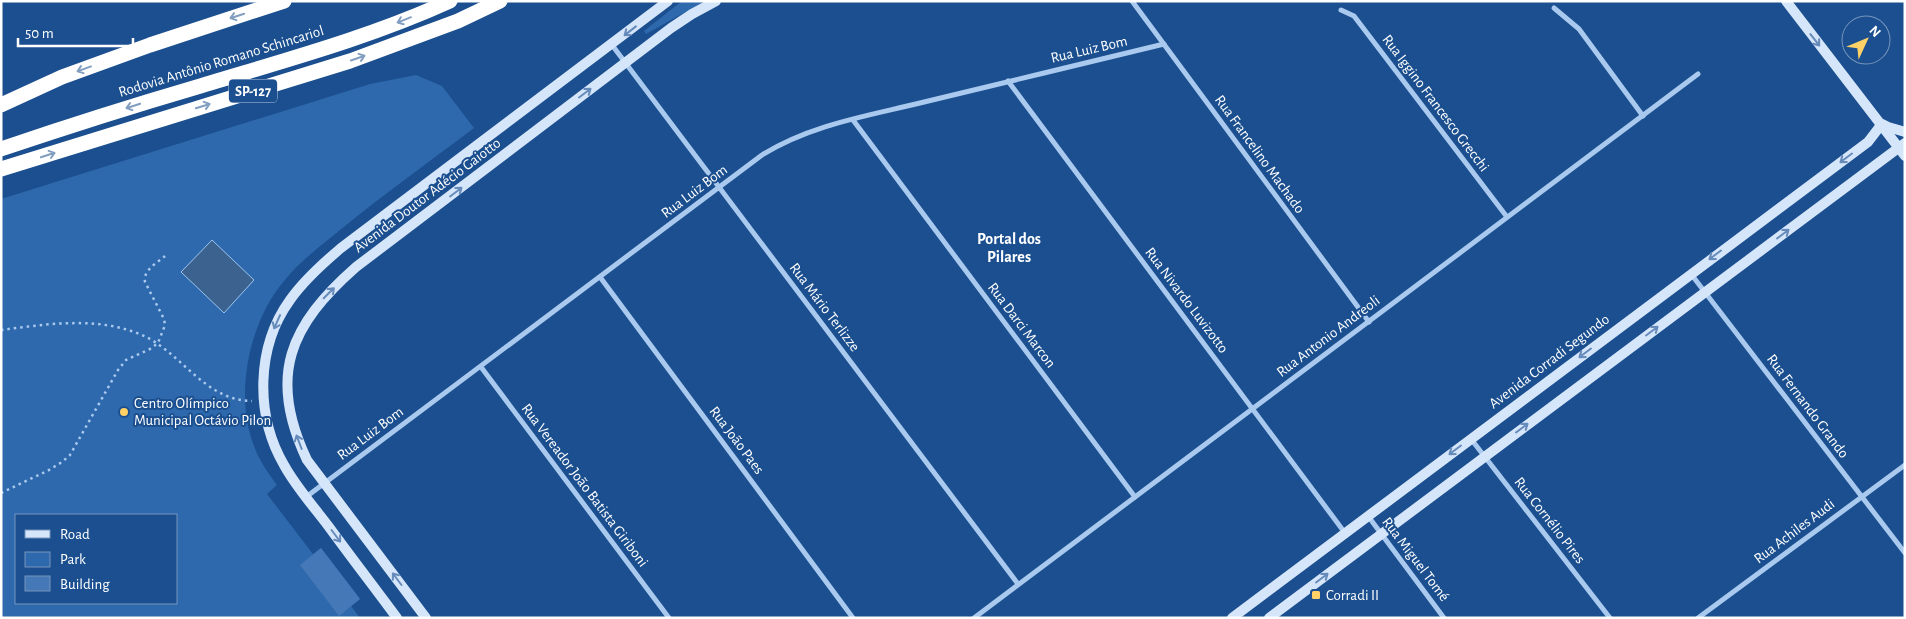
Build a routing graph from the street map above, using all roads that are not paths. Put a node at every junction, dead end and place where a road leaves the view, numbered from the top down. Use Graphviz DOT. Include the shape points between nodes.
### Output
graph roads {
  1 [pos="284,1"];
  2 [pos="450,1"];
  3 [pos="500,1"];
  4 [pos="668,1"];
  5 [pos="716,1"];
  6 [pos="1132,1"];
  7 [pos="1786,1"];
  8 [pos="1554,8"];
  9 [pos="1341,10"];
  10 [pos="1164,44"];
  11 [pos="612,45"];
  12 [pos="626,63"];
  13 [pos="1698,74"];
  14 [pos="1008,81"];
  15 [pos="1,105"];
  16 [pos="1643,116"];
  17 [pos="854,120"];
  18 [pos="1880,124"];
  19 [pos="1905,132"];
  20 [pos="1,149"];
  21 [pos="1903,149"];
  22 [pos="1,170"];
  23 [pos="720,188"];
  24 [pos="1508,217"];
  25 [pos="1691,274"];
  26 [pos="600,278"];
  27 [pos="1705,292"];
  28 [pos="1368,322"];
  29 [pos="481,366"];
  30 [pos="1252,409"];
  31 [pos="1471,438"];
  32 [pos="1484,456"];
  33 [pos="1905,465"];
  34 [pos="325,483"];
  35 [pos="1862,496"];
  36 [pos="306,497"];
  37 [pos="1135,497"];
  38 [pos="1368,516"];
  39 [pos="1345,533"];
  40 [pos="1381,534"];
  41 [pos="1905,552"];
  42 [pos="1018,584"];
  43 [pos="1237,616"];
  44 [pos="397,618"];
  45 [pos="426,618"];
  46 [pos="669,618"];
  47 [pos="853,618"];
  48 [pos="974,618"];
  49 [pos="1269,618"];
  50 [pos="1444,618"];
  51 [pos="1610,618"];
  52 [pos="1698,618"];
  1 -- 15 [label="highway, one-way" via="62,77"];
  2 -- 20 [label="highway, Rodovia Antônio Romano Schincariol / SP-127, one-way" via="301,56"];
  22 -- 3 [label="highway, SP-127, one-way" via="350,61 458,21"];
  4 -- 11 [label="street, Avenida Doutor Adécio Gaiotto, one-way"];
  5 -- 12 [label="street, Avenida Doutor Adécio Gaiotto" via="671,28"];
  6 -- 10 [label="street, Rua Francelino Machado"];
  7 -- 18 [label="street, one-way"];
  8 -- 16 [label="street" via="1579,29"];
  9 -- 24 [label="street, Rua Iggino Francesco Grecchi" via="1354,16"];
  10 -- 14 [label="street, Rua Luiz Bom"];
  10 -- 28 [label="street, Rua Francelino Machado"];
  11 -- 12 [label="street, Rua Mário Terlizze"];
  11 -- 36 [label="street, Avenida Doutor Adécio Gaiotto, one-way" via="340,248 306,280 281,314 264,366 263,401 268,428 283,465"];
  12 -- 23 [label="street, Rua Mário Terlizze"];
  34 -- 12 [label="street, Avenida Doutor Adécio Gaiotto, one-way" via="301,447 292,423 287,394 288,369 310,314 356,268"];
  13 -- 16 [label="street, Rua Antonio Andreoli"];
  14 -- 17 [label="street, Rua Luiz Bom"];
  14 -- 30 [label="street, Rua Nivardo Luvizotto"];
  16 -- 24 [label="street, Rua Antonio Andreoli"];
  17 -- 23 [label="street, Rua Luiz Bom" via="801,134 784,142"];
  17 -- 37 [label="street, Rua Darci Marcon"];
  18 -- 19 [label="street"];
  18 -- 21 [label="street"];
  18 -- 25 [label="street, Avenida Corradi Segundo, one-way" via="1868,142"];
  27 -- 21 [label="street, one-way"];
  23 -- 26 [label="street, Rua Luiz Bom"];
  23 -- 42 [label="street, Rua Mário Terlizze"];
  24 -- 28 [label="street, Rua Antonio Andreoli"];
  25 -- 27 [label="street, Rua Fernando Grando"];
  25 -- 31 [label="street, Avenida Corradi Segundo, one-way"];
  26 -- 29 [label="street, Rua Luiz Bom"];
  26 -- 47 [label="street, Rua João Paes"];
  32 -- 27 [label="street, one-way"];
  27 -- 35 [label="street, Rua Fernando Grando"];
  28 -- 30 [label="street, Rua Antonio Andreoli"];
  29 -- 34 [label="street, Rua Luiz Bom"];
  29 -- 46 [label="street, Rua Vereador João Batista Giriboni"];
  30 -- 37 [label="street, Rua Antonio Andreoli"];
  30 -- 39 [label="street, Rua Nivardo Luvizotto"];
  31 -- 32 [label="street, Rua Cornélio Pires"];
  31 -- 38 [label="street, Avenida Corradi Segundo, one-way"];
  32 -- 40 [label="street"];
  32 -- 51 [label="street, Rua Cornélio Pires"];
  33 -- 35 [label="street, Rua Achiles Audi"];
  34 -- 36 [label="street, Rua Luiz Bom"];
  45 -- 34 [label="street, Avenida Doutor Adécio Gaiotto, one-way"];
  35 -- 41 [label="street, Rua Fernando Grando"];
  35 -- 52 [label="street, Rua Achiles Audi"];
  36 -- 44 [label="street, Avenida Doutor Adécio Gaiotto, one-way"];
  37 -- 42 [label="street, Rua Antonio Andreoli"];
  38 -- 39 [label="street, Avenida Corradi Segundo"];
  38 -- 40 [label="street, Rua Miguel Tomé"];
  39 -- 43 [label="street, Avenida Corradi Segundo"];
  49 -- 40 [label="street, one-way"];
  40 -- 50 [label="street, Rua Miguel Tomé"];
  42 -- 48 [label="street, Rua Antonio Andreoli"];
}
